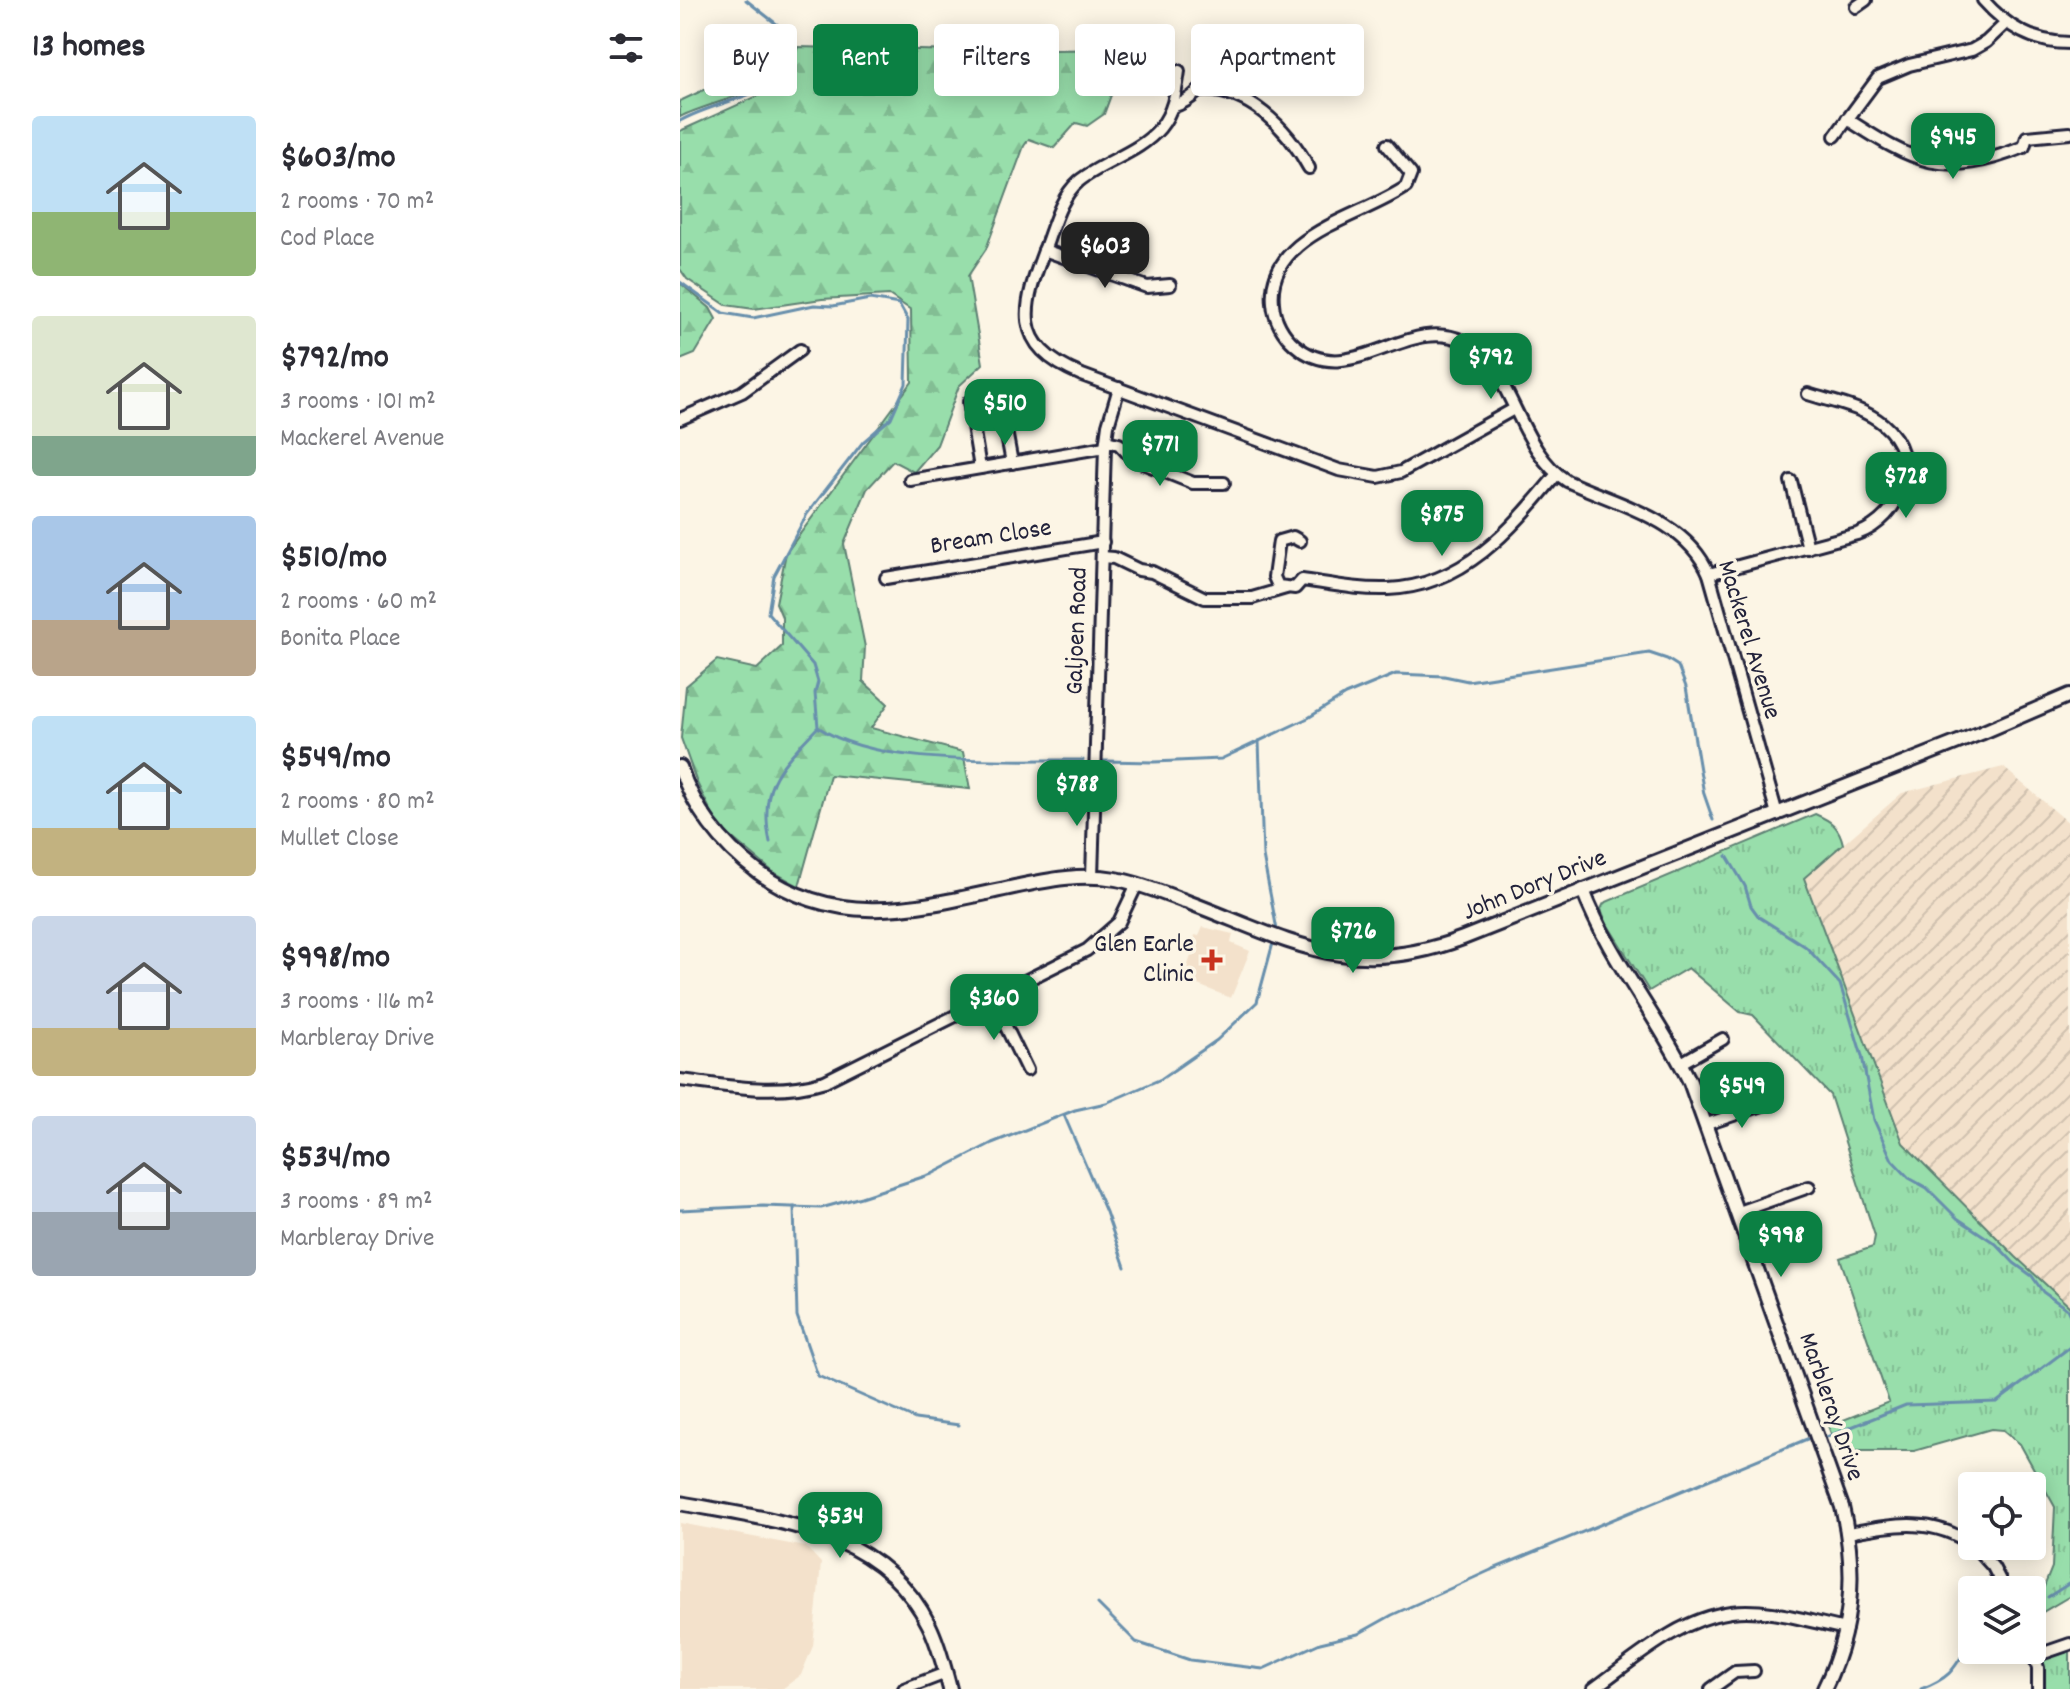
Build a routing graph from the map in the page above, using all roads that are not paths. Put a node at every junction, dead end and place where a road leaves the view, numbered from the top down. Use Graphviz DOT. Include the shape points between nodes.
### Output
graph roads {
  1 [pos="1866,0"];
  2 [pos="1983,0"];
  3 [pos="1856,7"];
  4 [pos="2006,23"];
  5 [pos="2070,43"];
  6 [pos="1179,71"];
  7 [pos="1192,96"];
  8 [pos="1230,96"];
  9 [pos="1172,107"];
  10 [pos="1847,119"];
  11 [pos="2070,133"];
  12 [pos="1835,136"];
  13 [pos="1387,145"];
  14 [pos="1309,168"];
  15 [pos="1044,250"];
  16 [pos="1170,285"];
  17 [pos="800,350"];
  18 [pos="1119,388"];
  19 [pos="999,393"];
  20 [pos="1808,394"];
  21 [pos="969,402"];
  22 [pos="1514,409"];
  23 [pos="680,419"];
  24 [pos="1106,444"];
  25 [pos="1012,463"];
  26 [pos="980,468"];
  27 [pos="1557,474"];
  28 [pos="910,480"];
  29 [pos="1791,481"];
  30 [pos="1224,483"];
  31 [pos="1300,541"];
  32 [pos="1103,542"];
  33 [pos="1808,548"];
  34 [pos="1102,557"];
  35 [pos="1709,574"];
  36 [pos="886,578"];
  37 [pos="1286,588"];
  38 [pos="2070,695"];
  39 [pos="680,767"];
  40 [pos="1777,814"];
  41 [pos="1092,877"];
  42 [pos="1137,884"];
  43 [pos="1583,890"];
  44 [pos="992,998"];
  45 [pos="1723,1039"];
  46 [pos="1681,1063"];
  47 [pos="1027,1070"];
  48 [pos="680,1080"];
  49 [pos="1766,1104"];
  50 [pos="1707,1124"];
  51 [pos="1809,1187"];
  52 [pos="1738,1212"];
  53 [pos="680,1503"];
  54 [pos="1848,1533"];
  55 [pos="1958,1536"];
  56 [pos="1846,1629"];
  57 [pos="2070,1644"];
  58 [pos="2046,1649"];
  59 [pos="2037,1664"];
  60 [pos="1754,1671"];
  61 [pos="946,1673"];
  62 [pos="904,1689"];
  63 [pos="950,1689"];
  64 [pos="1593,1689"];
  65 [pos="1711,1689"];
  66 [pos="1824,1689"];
  67 [pos="2038,1689"];
  1 -- 3 [label="street"];
  2 -- 4 [label="street"];
  4 -- 5 [label="street" via="2038,39"];
  4 -- 10 [label="street" via="1972,50 1878,78"];
  6 -- 9 [label="street"];
  7 -- 9 [label="street"];
  8 -- 14 [label="street" via="1260,109"];
  9 -- 15 [label="street" via="1147,140 1071,190"];
  10 -- 11 [label="street" via="1894,150 1938,163 1983,161 2024,147 2026,137"];
  10 -- 12 [label="street"];
  13 -- 22 [label="street, Mackerel Avenue" via="1411,174 1406,187 1301,242 1286,256 1272,289 1277,321 1289,340 1322,360 1367,355 1424,336 1459,339 1485,358"];
  15 -- 16 [label="street" via="1147,287"];
  15 -- 18 [label="street" via="1027,307 1034,340 1061,366"];
  17 -- 23 [label="street" via="742,392"];
  18 -- 22 [label="street" via="1366,477 1401,472"];
  18 -- 24 [label="street, Galjoen Road"];
  19 -- 25 [label="street"];
  20 -- 33 [label="street" via="1881,422 1895,439 1904,468 1899,498 1878,524"];
  21 -- 26 [label="street"];
  22 -- 27 [label="street, Mackerel Avenue"];
  24 -- 25 [label="street"];
  24 -- 30 [label="street" via="1119,444 1133,459 1193,483"];
  24 -- 32 [label="street, Galjoen Road"];
  25 -- 26 [label="street"];
  26 -- 28 [label="street"];
  27 -- 35 [label="street, Mackerel Avenue" via="1683,535"];
  27 -- 37 [label="street" via="1498,542 1441,576 1391,589 1302,580 1295,588"];
  29 -- 33 [label="street"];
  31 -- 37 [label="street" via="1279,541 1274,581"];
  32 -- 34 [label="street, Galjoen Road"];
  32 -- 36 [label="street, Bream Close"];
  33 -- 35 [label="street"];
  34 -- 37 [label="street" via="1152,572 1205,598 1252,598"];
  34 -- 41 [label="street, Galjoen Road"];
  35 -- 40 [label="street, Mackerel Avenue"];
  38 -- 40 [label="street, John Dory Drive"];
  39 -- 41 [label="street, John Dory Drive" via="703,814 736,854 782,887 828,905 901,910 1044,881"];
  40 -- 43 [label="street, John Dory Drive"];
  41 -- 42 [label="street, John Dory Drive"];
  42 -- 43 [label="street, John Dory Drive" via="1303,946 1376,957 1443,945"];
  42 -- 44 [label="street" via="1126,911 1100,941"];
  43 -- 46 [label="street, Marbleray Drive" via="1607,943"];
  44 -- 47 [label="street"];
  44 -- 48 [label="street" via="809,1086 763,1090"];
  45 -- 46 [label="street"];
  46 -- 50 [label="street, Marbleray Drive"];
  49 -- 50 [label="street"];
  50 -- 52 [label="street, Marbleray Drive"];
  51 -- 52 [label="street"];
  52 -- 54 [label="street, Marbleray Drive"];
  53 -- 61 [label="street" via="817,1532 860,1550 894,1576 917,1604"];
  54 -- 55 [label="street" via="1922,1524"];
  54 -- 56 [label="street, Marbleray Drive"];
  56 -- 64 [label="street" via="1732,1611 1677,1630"];
  56 -- 66 [label="street, Marbleray Drive"];
  57 -- 58 [label="street"];
  59 -- 67 [label="street"];
  60 -- 65 [label="street" via="1735,1672"];
  61 -- 62 [label="street"];
  61 -- 63 [label="street"];
}
